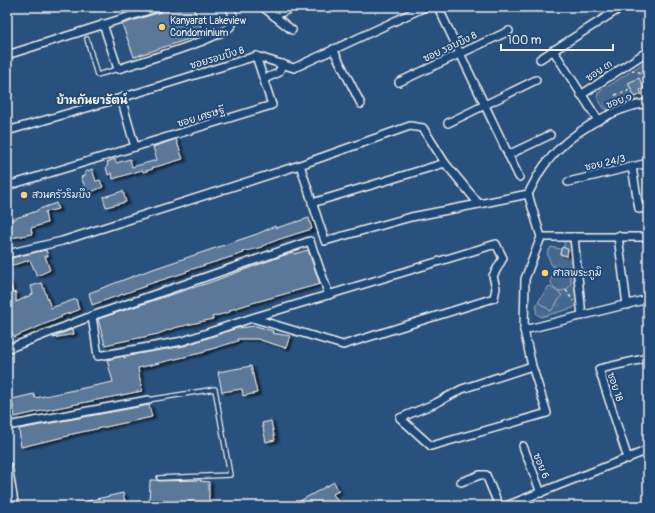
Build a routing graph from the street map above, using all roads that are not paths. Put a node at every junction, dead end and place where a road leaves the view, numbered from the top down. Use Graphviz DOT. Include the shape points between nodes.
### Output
graph roads {
  1 [pos="159,7"];
  2 [pos="230,7"];
  3 [pos="263,7"];
  4 [pos="293,7"];
  5 [pos="425,7"];
  6 [pos="438,7"];
  7 [pos="622,7"];
  8 [pos="274,16"];
  9 [pos="103,24"];
  10 [pos="292,30"];
  11 [pos="509,30"];
  12 [pos="87,39"];
  13 [pos="334,49"];
  14 [pos="553,50"];
  15 [pos="648,51"];
  16 [pos="460,53"];
  17 [pos="7,55"];
  18 [pos="256,56"];
  19 [pos="540,59"];
  20 [pos="283,64"];
  21 [pos="118,69"];
  22 [pos="264,79"];
  23 [pos="536,80"];
  24 [pos="399,82"];
  25 [pos="581,95"];
  26 [pos="121,98"];
  27 [pos="648,103"];
  28 [pos="361,104"];
  29 [pos="484,104"];
  30 [pos="598,120"];
  31 [pos="448,123"];
  32 [pos="7,131"];
  33 [pos="550,135"];
  34 [pos="135,147"];
  35 [pos="508,156"];
  36 [pos="445,163"];
  37 [pos="648,163"];
  38 [pos="300,166"];
  39 [pos="632,167"];
  40 [pos="518,177"];
  41 [pos="568,182"];
  42 [pos="7,186"];
  43 [pos="528,194"];
  44 [pos="312,203"];
  45 [pos="479,204"];
  46 [pos="648,207"];
  47 [pos="542,236"];
  48 [pos="574,236"];
  49 [pos="618,236"];
  50 [pos="648,236"];
  51 [pos="7,254"];
  52 [pos="328,295"];
  53 [pos="648,299"];
  54 [pos="628,305"];
  55 [pos="92,316"];
  56 [pos="582,316"];
  57 [pos="252,318"];
  58 [pos="524,330"];
  59 [pos="7,350"];
  60 [pos="648,358"];
  61 [pos="532,366"];
  62 [pos="148,400"];
  63 [pos="7,426"];
  64 [pos="523,446"];
  65 [pos="648,450"];
  66 [pos="628,459"];
  67 [pos="7,468"];
  68 [pos="158,478"];
  69 [pos="461,482"];
  70 [pos="541,493"];
  71 [pos="13,506"];
  72 [pos="499,506"];
  73 [pos="506,506"];
  1 -- 9 [label="street"];
  2 -- 21 [label="street" via="233,22 218,34 193,45"];
  3 -- 8 [label="street"];
  4 -- 8 [label="street"];
  5 -- 13 [label="street, ซอยรอบบึง 8"];
  6 -- 16 [label="street"];
  7 -- 14 [label="street"];
  8 -- 10 [label="street"];
  9 -- 17 [label="street"];
  9 -- 21 [label="street"];
  11 -- 16 [label="street, ซอย รอบบึง 8"];
  12 -- 21 [label="lane" via="97,75"];
  13 -- 20 [label="street, ซอยรอบบึง 8" via="294,68"];
  13 -- 28 [label="street"];
  14 -- 19 [label="street"];
  14 -- 25 [label="street"];
  15 -- 25 [label="street, ซอย ๓"];
  16 -- 24 [label="street, ซอย รอบบึง 8"];
  16 -- 29 [label="street"];
  18 -- 20 [label="street, ซอยรอบบึง 8"];
  18 -- 22 [label="street"];
  18 -- 26 [label="street, ซอยรอบบึง 8"];
  20 -- 22 [label="street" via="278,73"];
  22 -- 34 [label="street, ซอย เศรษฐี" via="272,105"];
  23 -- 29 [label="street"];
  25 -- 30 [label="street"];
  26 -- 32 [label="street, ซอยรอบบึง 8"];
  26 -- 34 [label="street"];
  27 -- 30 [label="street, ซอย ๑"];
  29 -- 31 [label="street"];
  29 -- 35 [label="street"];
  30 -- 43 [label="street, ซอย ๑" via="572,137 546,162"];
  33 -- 35 [label="street"];
  34 -- 42 [label="street, ซอย เศรษฐี"];
  35 -- 40 [label="street"];
  36 -- 38 [label="street" via="423,128 410,126"];
  36 -- 44 [label="street"];
  36 -- 45 [label="street"];
  37 -- 39 [label="street, ซอย 24/3"];
  38 -- 44 [label="street"];
  38 -- 51 [label="street" via="62,241"];
  39 -- 41 [label="street, ซอย 24/3"];
  39 -- 46 [label="street" via="639,209"];
  43 -- 45 [label="street"];
  43 -- 47 [label="street"];
  44 -- 45 [label="street" via="325,241 411,217"];
  47 -- 48 [label="street"];
  47 -- 58 [label="street" via="525,279"];
  48 -- 49 [label="street"];
  48 -- 56 [label="street"];
  49 -- 50 [label="street"];
  49 -- 54 [label="street"];
  52 -- 55 [label="street" via="310,241"];
  52 -- 57 [label="street"];
  52 -- 57 [label="street" via="496,244 503,258 493,276 496,288 494,298 343,345"];
  53 -- 54 [label="street"];
  54 -- 56 [label="street"];
  55 -- 57 [label="street" via="98,356 183,341"];
  55 -- 59 [label="street"];
  56 -- 58 [label="street"];
  58 -- 61 [label="street"];
  60 -- 66 [label="street, ซอย 18" via="599,369"];
  61 -- 61 [label="street" via="462,389 400,418 431,446 547,412"];
  62 -- 63 [label="street"];
  62 -- 68 [label="lane" via="214,389 230,475"];
  64 -- 70 [label="street, ซอย 6"];
  65 -- 66 [label="street"];
  66 -- 70 [label="street"];
  67 -- 71 [label="street"];
  69 -- 72 [label="street" via="486,474"];
  70 -- 73 [label="street"];
}
